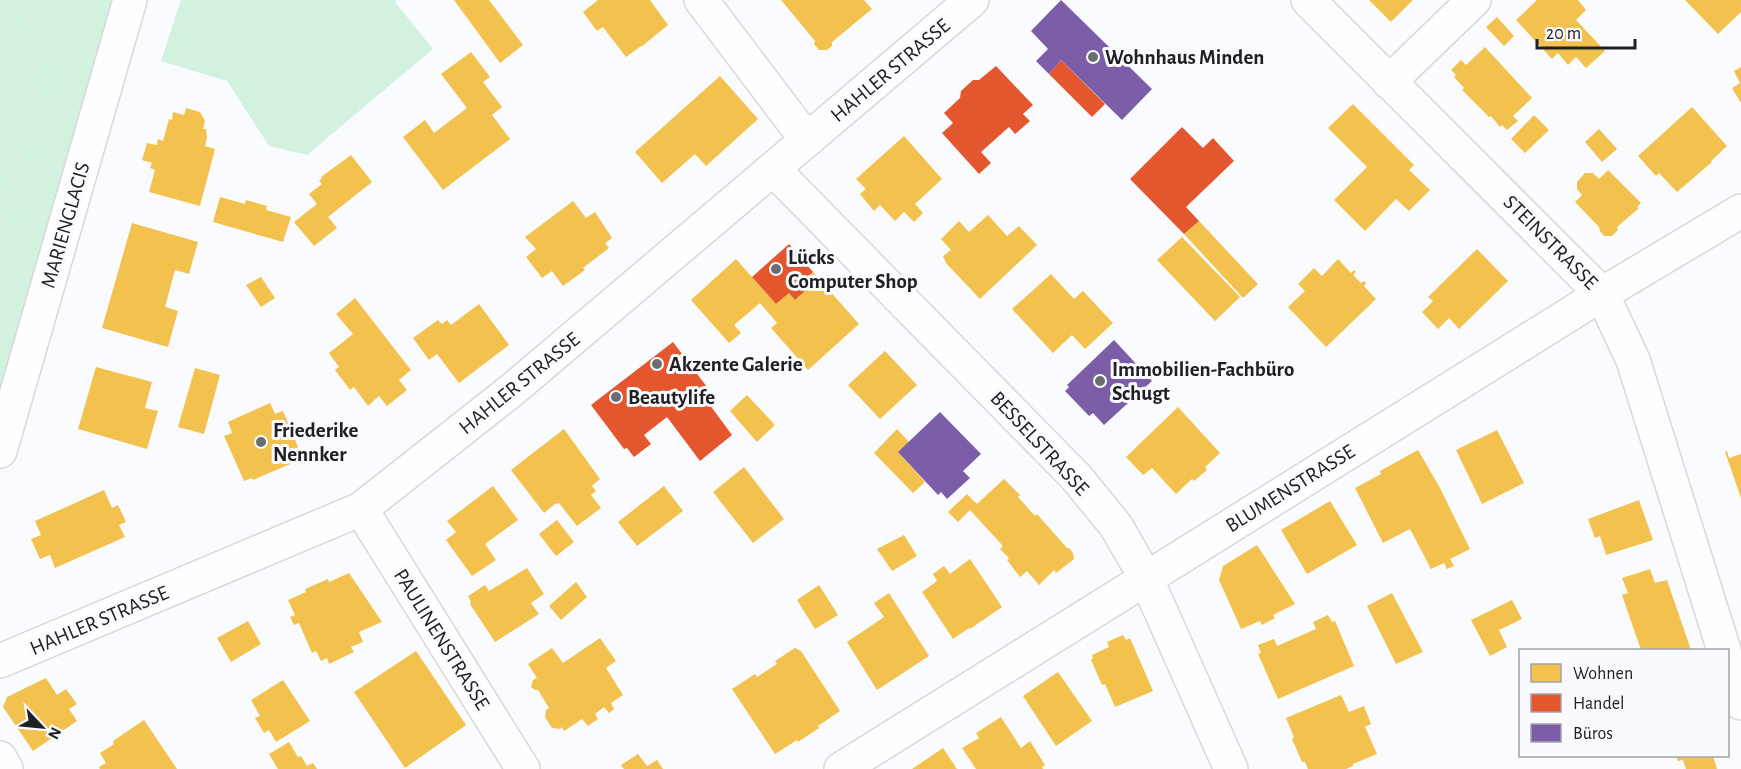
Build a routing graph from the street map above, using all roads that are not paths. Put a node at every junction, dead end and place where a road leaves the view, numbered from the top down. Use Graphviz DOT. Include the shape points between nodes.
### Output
graph roads {
  1 [pos="130,0"];
  2 [pos="701,0"];
  3 [pos="972,0"];
  4 [pos="1308,0"];
  5 [pos="1474,0"];
  6 [pos="1389,82"];
  7 [pos="807,140"];
  8 [pos="774,170"];
  9 [pos="1741,212"];
  10 [pos="1602,294"];
  11 [pos="0,451"];
  12 [pos="361,509"];
  13 [pos="1146,578"];
  14 [pos="1723,649"];
  15 [pos="0,661"];
  16 [pos="1729,663"];
  17 [pos="1741,703"];
  18 [pos="0,758"];
  19 [pos="6,769"];
  20 [pos="523,769"];
  21 [pos="841,769"];
  22 [pos="1231,769"];
  1 -- 11 [label="street, MARIENGLACIS"];
  2 -- 7 [label="street"];
  3 -- 7 [label="street, HAHLER STRASSE"];
  4 -- 6 [label="street, STEINSTRASSE"];
  5 -- 6 [label="street"];
  6 -- 10 [label="street, STEINSTRASSE"];
  7 -- 8 [label="street, HAHLER STRASSE"];
  8 -- 12 [label="street, HAHLER STRASSE" via="512,390"];
  8 -- 13 [label="street, BESSELSTRASSE" via="1076,477 1116,526"];
  9 -- 10 [label="street, BLUMENSTRASSE"];
  10 -- 13 [label="street, BLUMENSTRASSE"];
  10 -- 14 [label="street, STEINSTRASSE" via="1633,360"];
  12 -- 15 [label="street, HAHLER STRASSE"];
  12 -- 20 [label="street, PAULINENSTRASSE"];
  13 -- 21 [label="street, BLUMENSTRASSE"];
  13 -- 22 [label="street, BESSELSTRASSE"];
  16 -- 17 [label="street"];
  18 -- 19 [label="street"];
}
